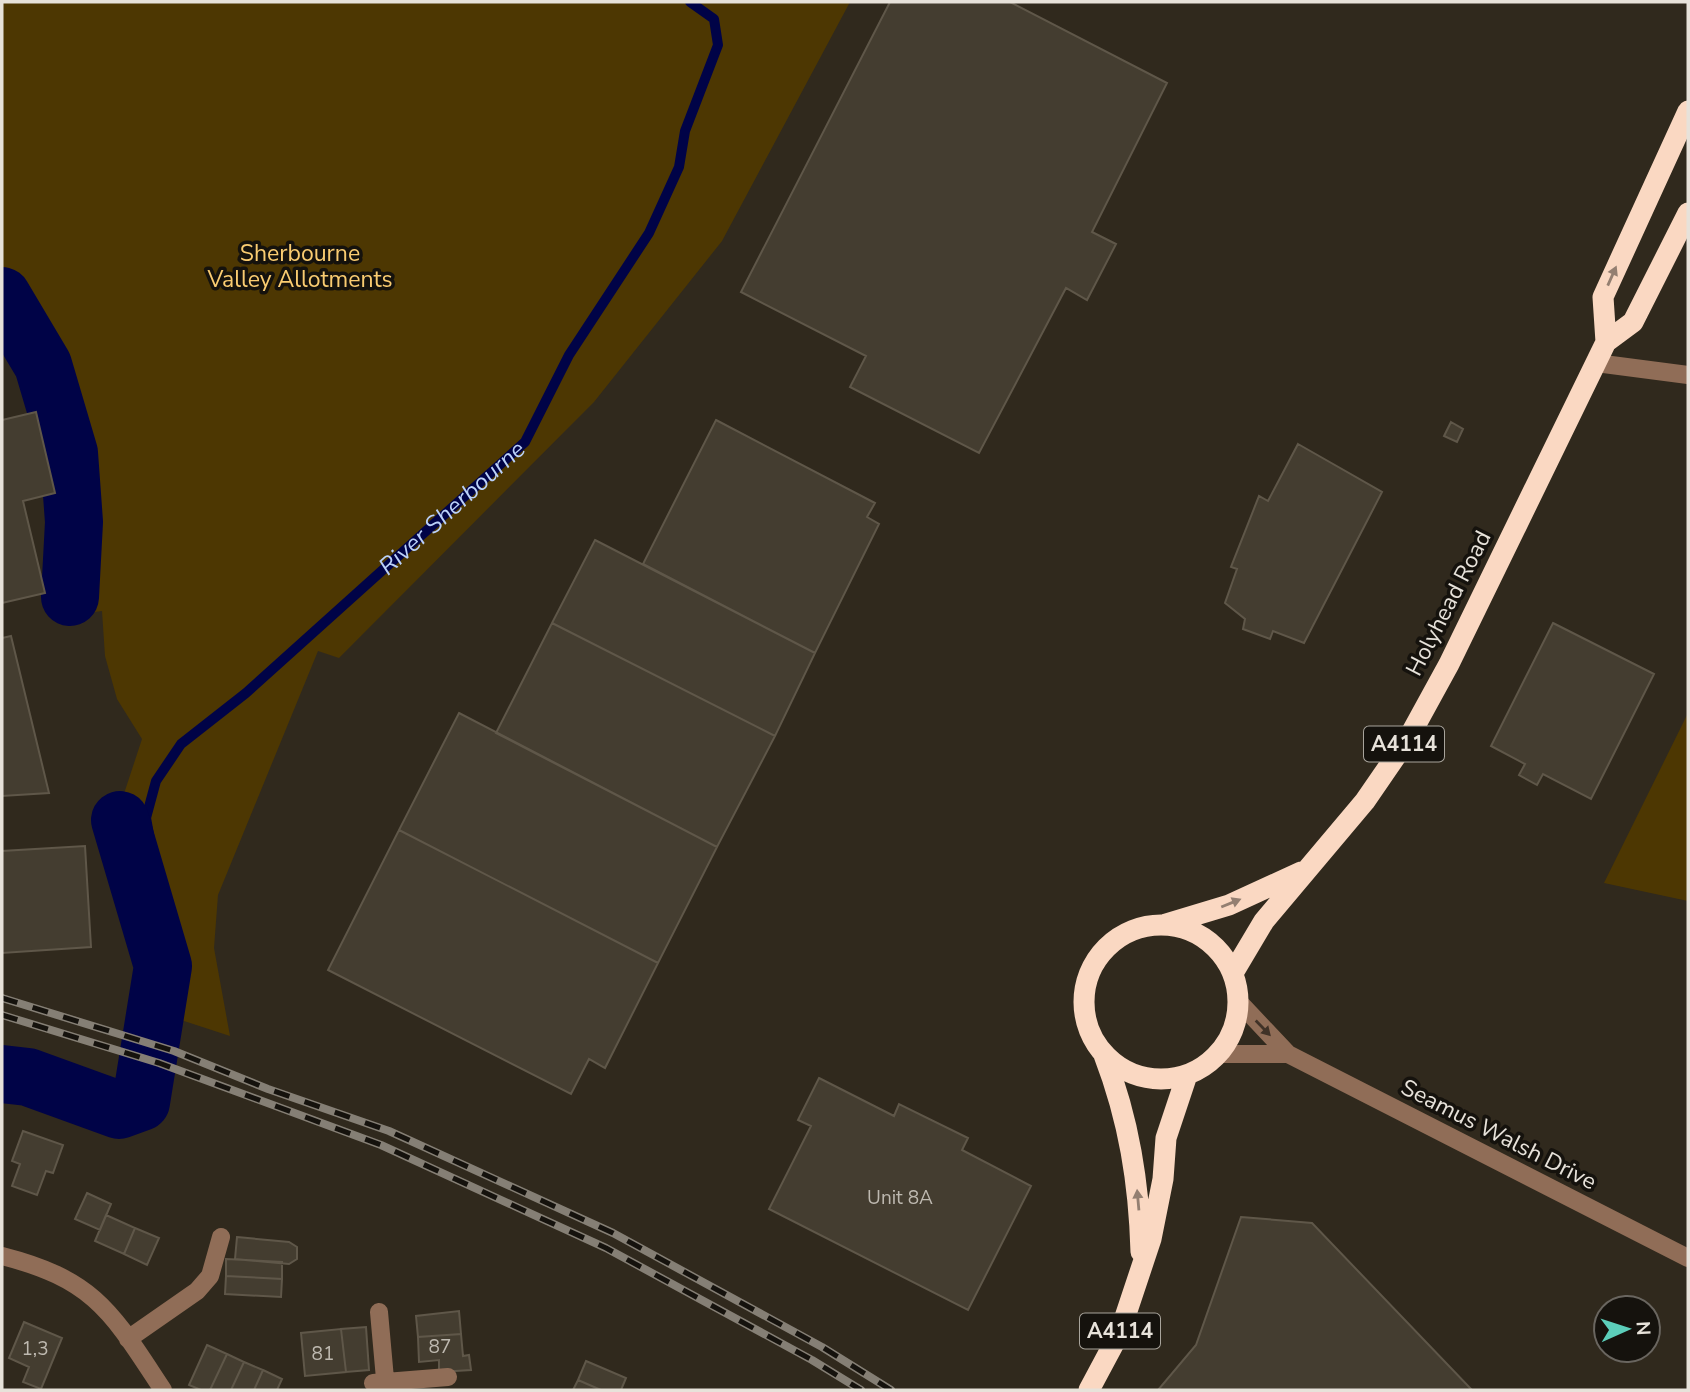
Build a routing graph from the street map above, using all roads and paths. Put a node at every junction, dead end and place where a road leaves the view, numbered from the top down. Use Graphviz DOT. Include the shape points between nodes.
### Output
graph roads {
  1 [pos="1688,111"];
  2 [pos="1688,213"];
  3 [pos="1606,342"];
  4 [pos="1596,363"];
  5 [pos="1688,375"];
  6 [pos="1307,869"];
  7 [pos="1166,924"];
  8 [pos="1233,973"];
  9 [pos="1238,1001"];
  10 [pos="1103,1054"];
  11 [pos="1218,1054"];
  12 [pos="1288,1054"];
  13 [pos="1185,1077"];
  14 [pos="221,1237"];
  15 [pos="2,1256"];
  16 [pos="1688,1258"];
  17 [pos="1142,1268"];
  18 [pos="379,1312"];
  19 [pos="128,1339"];
  20 [pos="448,1377"];
  21 [pos="382,1385"];
  22 [pos="163,1390"];
  23 [pos="1089,1390"];
  3 -- 1 [label="highway, Holyhead Road / A4114, one-way" via="1603,297"];
  2 -- 3 [label="highway, Holyhead Road / A4114" via="1633,322"];
  3 -- 4 [label="highway, Holyhead Road / A4114"];
  4 -- 5 [label="street"];
  4 -- 6 [label="highway, Holyhead Road / A4114" via="1411,733 1365,801"];
  7 -- 6 [label="highway, Holyhead Road, one-way" via="1229,905"];
  6 -- 8 [label="highway, Holyhead Road" via="1264,921"];
  7 -- 8 [label="highway" via="1205,939"];
  7 -- 10 [label="highway" via="1127,933 1096,960 1085,1010"];
  8 -- 9 [label="highway"];
  9 -- 11 [label="highway" via="1234,1029"];
  9 -- 12 [label="street, one-way"];
  10 -- 13 [label="highway" via="1141,1077"];
  17 -- 10 [label="highway, A4114, one-way" via="1134,1154 1121,1100"];
  11 -- 12 [label="street"];
  11 -- 13 [label="highway"];
  12 -- 16 [label="street, Seamus Walsh Drive"];
  13 -- 17 [label="highway, A4114" via="1166,1138 1158,1212"];
  14 -- 19 [label="street" via="210,1276 197,1291"];
  15 -- 19 [label="street" via="34,1264 80,1286 105,1307"];
  17 -- 23 [label="highway, A4114" via="1120,1332"];
  18 -- 21 [label="street"];
  19 -- 22 [label="street"];
  20 -- 21 [label="street"];
}
